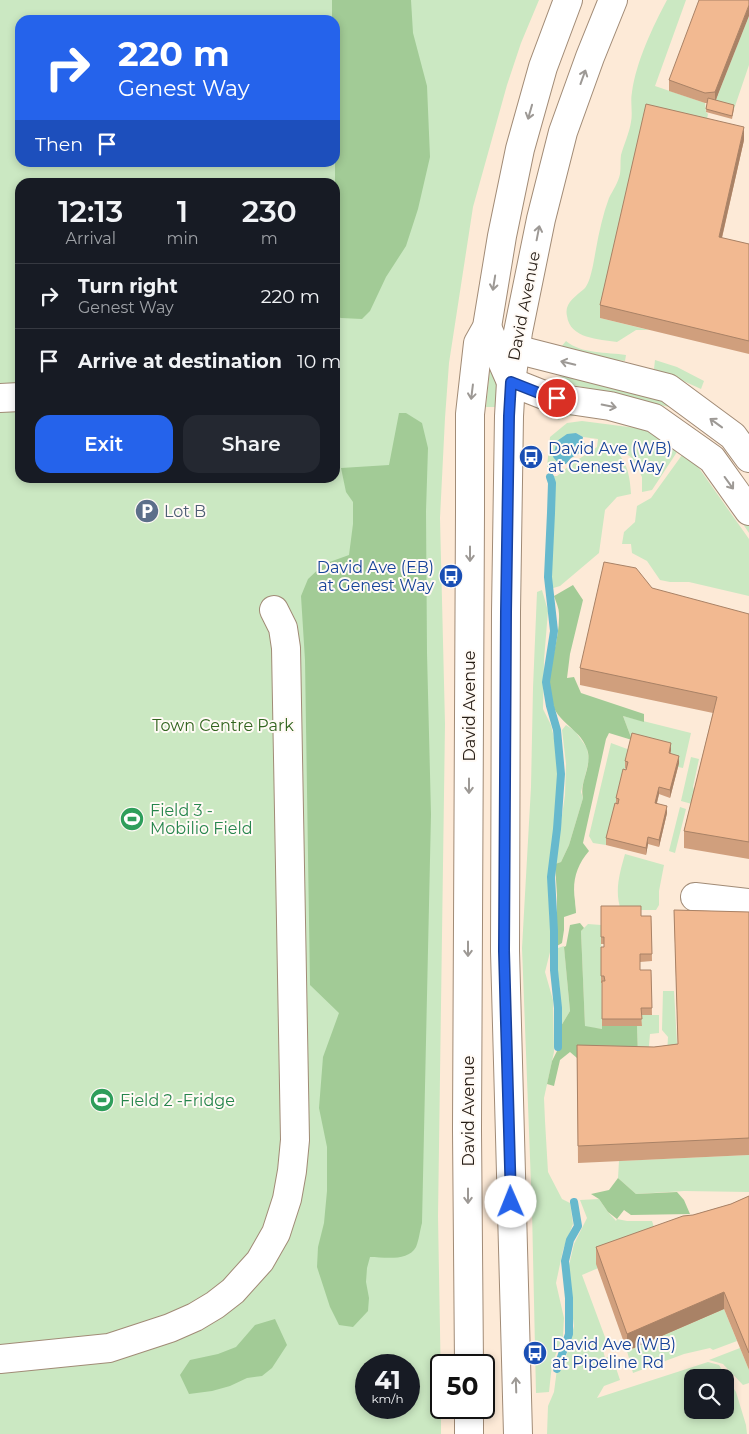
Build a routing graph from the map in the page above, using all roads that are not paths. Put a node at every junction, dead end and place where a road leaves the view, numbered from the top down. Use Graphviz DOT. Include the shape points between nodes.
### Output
graph roads {
  1 [pos="568,0"];
  2 [pos="613,0"];
  3 [pos="487,327"];
  4 [pos="515,349"];
  5 [pos="511,382"];
  6 [pos="15,397"];
  7 [pos="0,398"];
  8 [pos="749,458"];
  9 [pos="749,511"];
  10 [pos="274,610"];
  11 [pos="695,897"];
  12 [pos="749,903"];
  13 [pos="469,1354"];
  14 [pos="0,1359"];
  15 [pos="469,1419"];
  16 [pos="470,1434"];
  17 [pos="518,1434"];
  1 -- 3 [label="main road, David Avenue, one-way" via="543,68 520,149"];
  4 -- 2 [label="main road, David Avenue, one-way" via="541,219 563,132"];
  3 -- 5 [label="main road"];
  3 -- 13 [label="main road, David Avenue, one-way" via="478,343 470,414"];
  4 -- 5 [label="main road, David Avenue"];
  8 -- 4 [label="main road, one-way" via="734,436 668,388"];
  5 -- 9 [label="main road, one-way" via="549,397 610,406 654,418 712,459"];
  17 -- 5 [label="main road, David Avenue, one-way" via="504,951"];
  6 -- 7 [label="main road"];
  10 -- 14 [label="main road" via="283,628 286,648 295,1140 287,1199 276,1233 260,1261 233,1291 195,1317 109,1348"];
  11 -- 12 [label="main road"];
  15 -- 16 [label="main road"];
}
